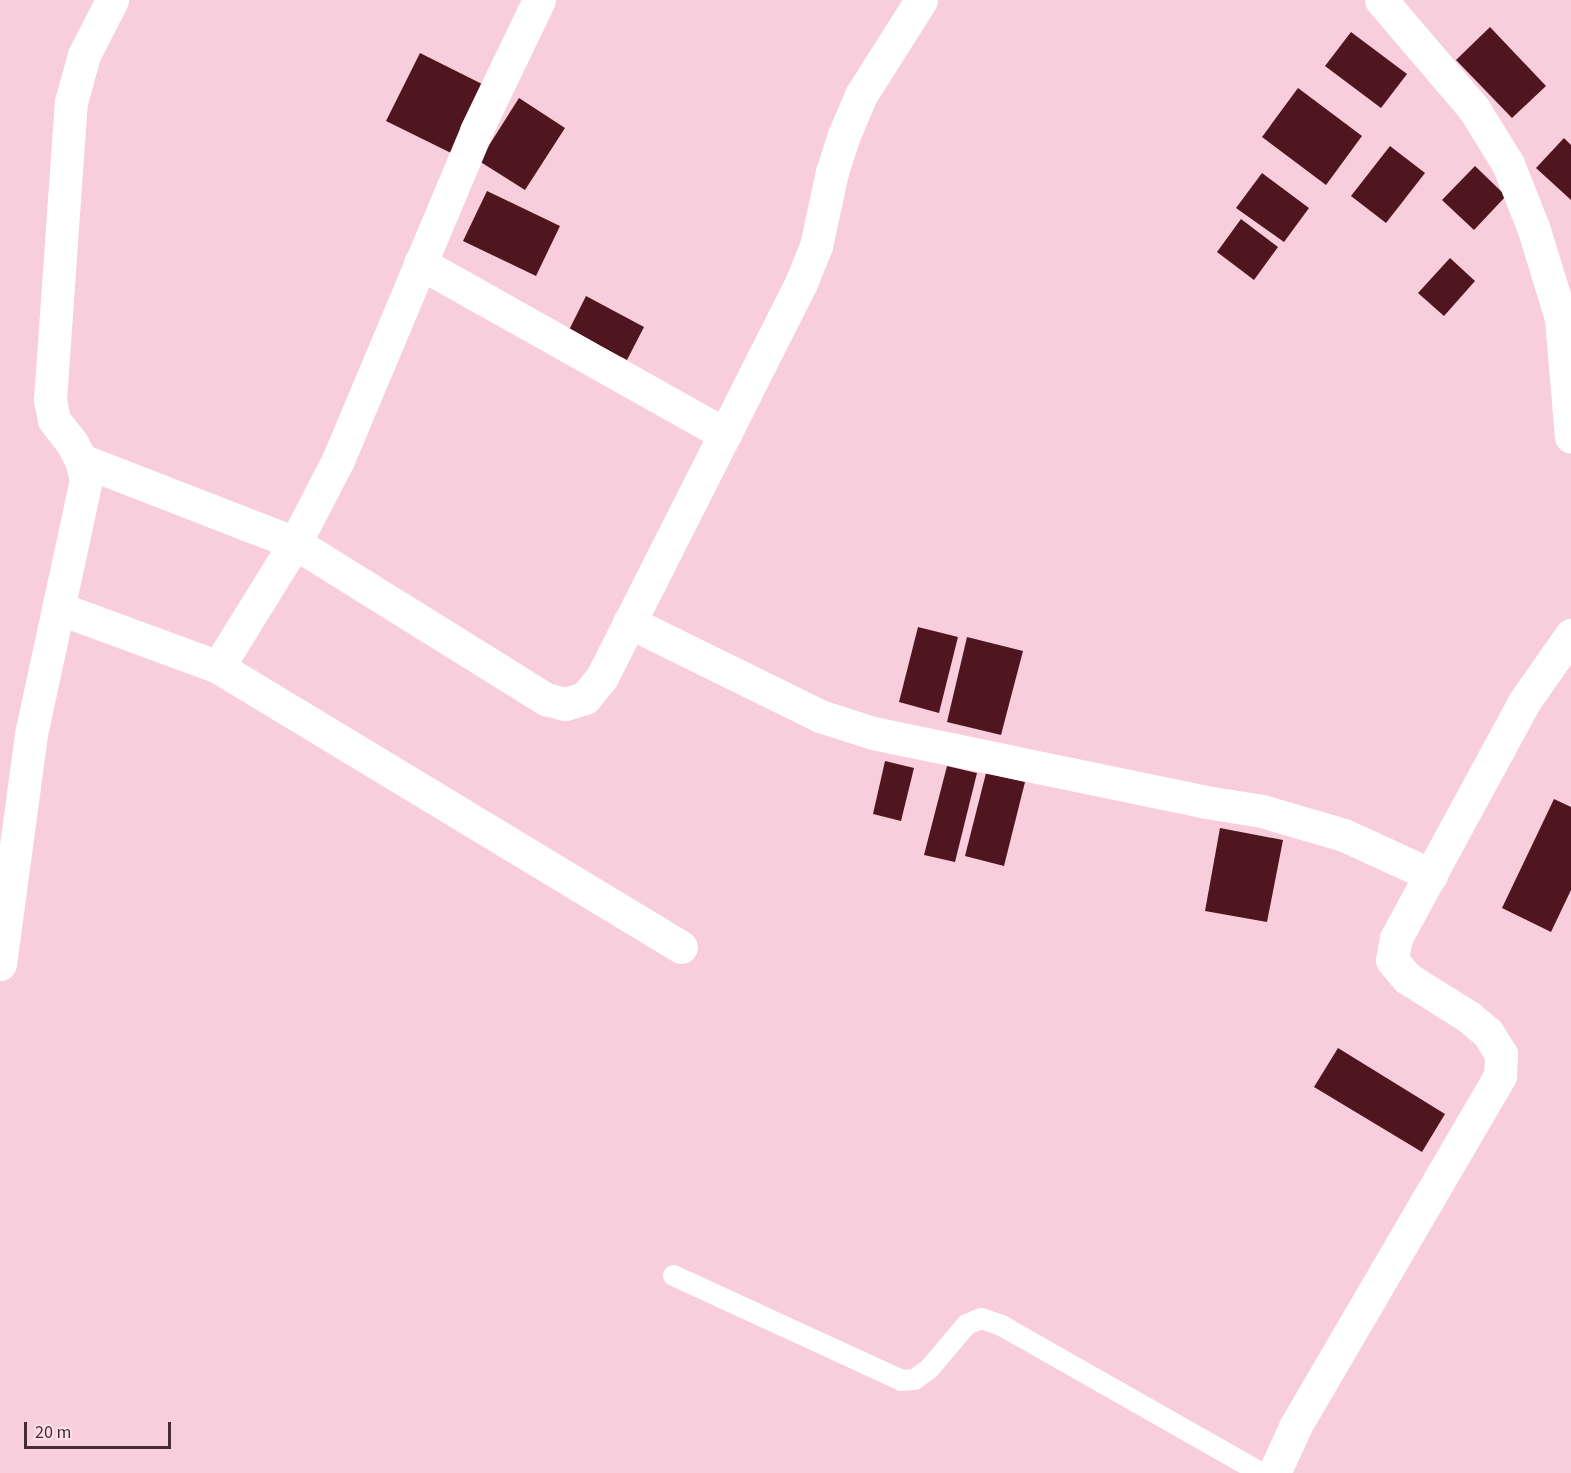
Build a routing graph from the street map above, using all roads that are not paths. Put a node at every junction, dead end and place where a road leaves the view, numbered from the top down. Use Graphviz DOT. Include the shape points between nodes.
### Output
graph roads {
  1 [pos="112,0"];
  2 [pos="539,0"];
  3 [pos="921,0"];
  4 [pos="1381,0"];
  5 [pos="420,263"];
  6 [pos="725,434"];
  7 [pos="1571,437"];
  8 [pos="81,460"];
  9 [pos="295,543"];
  10 [pos="58,608"];
  11 [pos="629,622"];
  12 [pos="1571,635"];
  13 [pos="218,667"];
  14 [pos="1431,875"];
  15 [pos="681,947"];
  16 [pos="0,964"];
  17 [pos="673,1275"];
  18 [pos="1261,1473"];
  19 [pos="1274,1473"];
  1 -- 8 [label="street" via="84,55 71,102 50,388 54,420"];
  2 -- 5 [label="street" via="476,131"];
  3 -- 6 [label="street" via="861,95 832,171 816,246 801,284"];
  4 -- 7 [label="street" via="1474,109 1509,164 1561,318"];
  5 -- 6 [label="street"];
  5 -- 9 [label="street" via="338,460"];
  6 -- 11 [label="street"];
  8 -- 9 [label="street"];
  8 -- 10 [label="street" via="86,480"];
  9 -- 11 [label="street" via="546,699 565,704 585,698 602,676"];
  9 -- 13 [label="street"];
  10 -- 13 [label="street"];
  10 -- 16 [label="street" via="31,734"];
  11 -- 14 [label="street" via="819,716 873,733 1262,811 1344,835"];
  12 -- 14 [label="street" via="1524,702"];
  13 -- 15 [label="street"];
  14 -- 19 [label="street" via="1396,938 1392,960 1407,978 1488,1033 1501,1054 1500,1076 1296,1425"];
  17 -- 18 [label="lane" via="901,1380 914,1379 929,1368 966,1324 981,1318 1002,1325"];
}
